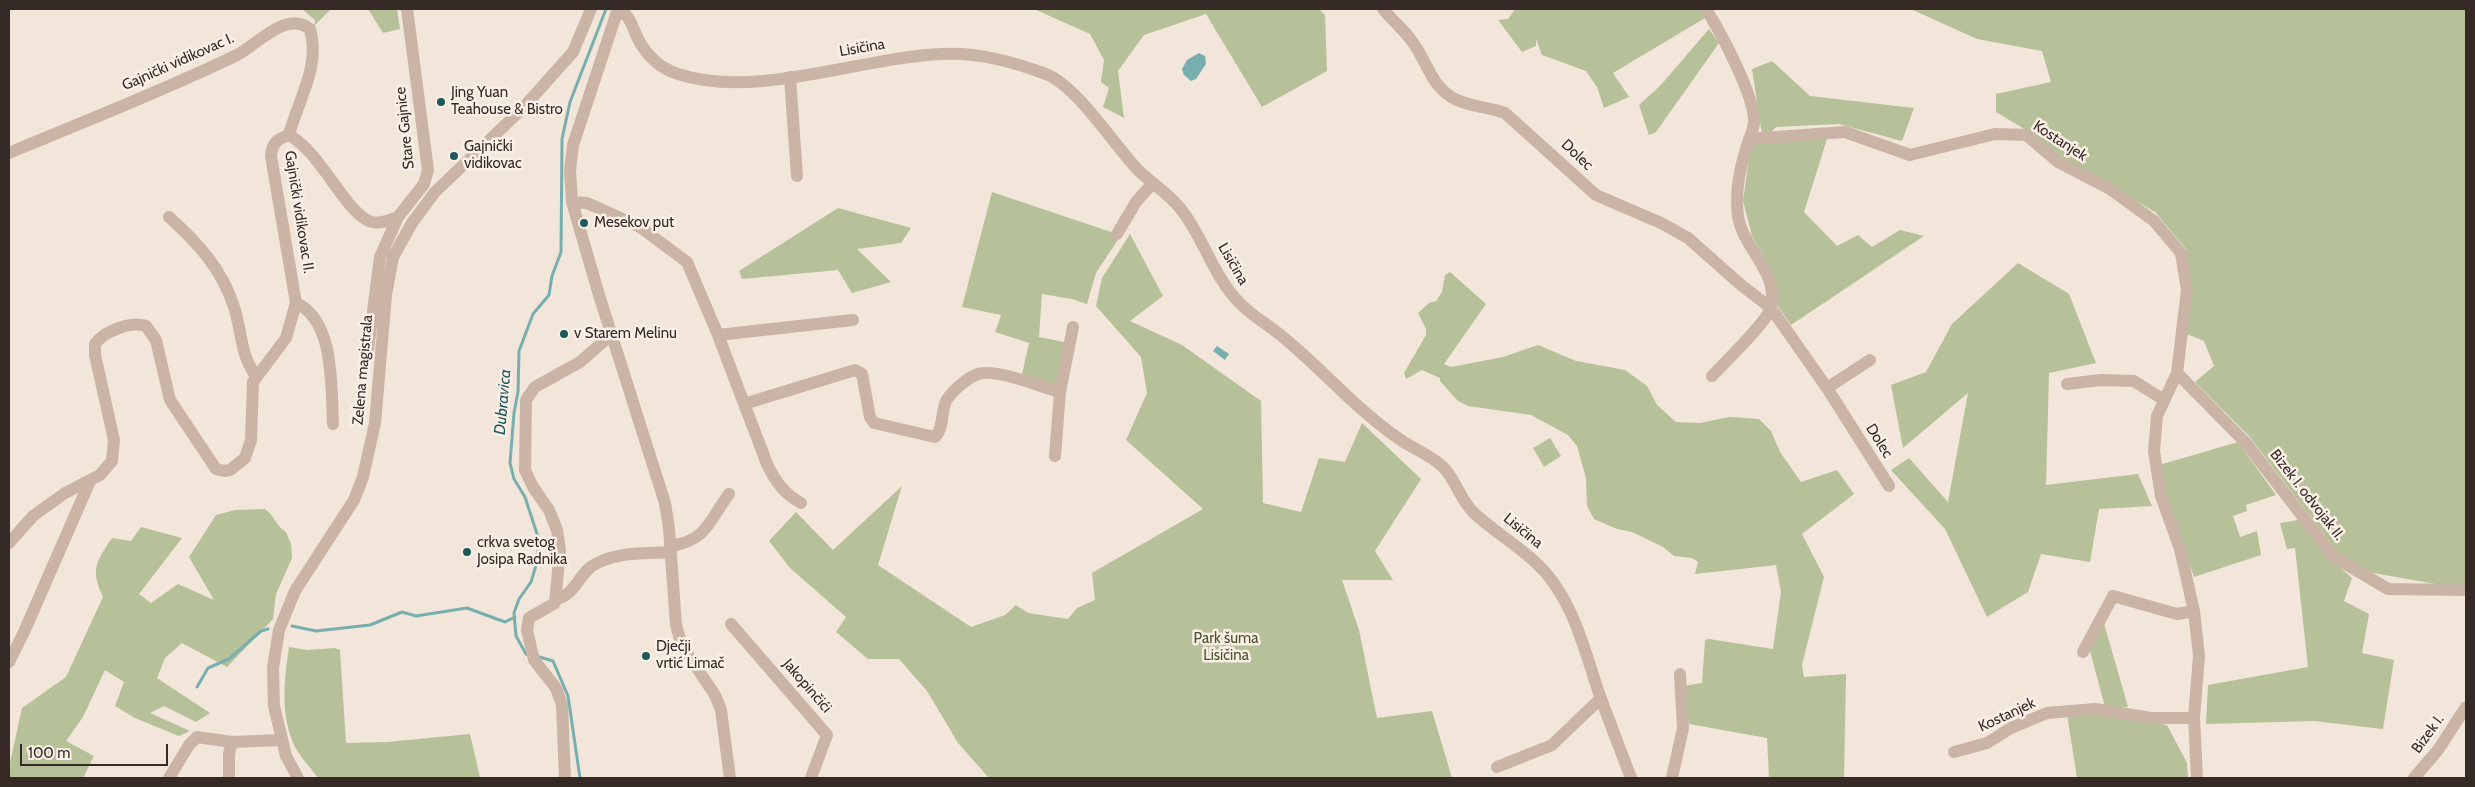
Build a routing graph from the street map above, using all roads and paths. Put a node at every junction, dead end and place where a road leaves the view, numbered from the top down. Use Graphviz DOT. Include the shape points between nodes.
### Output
graph roads {
  1 [pos="407,9"];
  2 [pos="591,9"];
  3 [pos="618,9"];
  4 [pos="1383,9"];
  5 [pos="1706,9"];
  6 [pos="790,77"];
  7 [pos="289,135"];
  8 [pos="1749,139"];
  9 [pos="9,153"];
  10 [pos="797,176"];
  11 [pos="1153,183"];
  12 [pos="572,202"];
  13 [pos="169,217"];
  14 [pos="398,217"];
  15 [pos="1117,234"];
  16 [pos="296,303"];
  17 [pos="1771,308"];
  18 [pos="853,320"];
  19 [pos="1073,327"];
  20 [pos="612,334"];
  21 [pos="718,335"];
  22 [pos="368,350"];
  23 [pos="1870,360"];
  24 [pos="2177,373"];
  25 [pos="256,376"];
  26 [pos="1712,376"];
  27 [pos="2067,384"];
  28 [pos="1827,388"];
  29 [pos="1060,392"];
  30 [pos="2164,400"];
  31 [pos="744,404"];
  32 [pos="333,424"];
  33 [pos="1055,456"];
  34 [pos="90,481"];
  35 [pos="1889,486"];
  36 [pos="729,494"];
  37 [pos="801,504"];
  38 [pos="9,543"];
  39 [pos="671,549"];
  40 [pos="2466,590"];
  41 [pos="556,599"];
  42 [pos="2194,611"];
  43 [pos="731,624"];
  44 [pos="2083,652"];
  45 [pos="9,662"];
  46 [pos="1680,674"];
  47 [pos="1601,698"];
  48 [pos="2466,707"];
  49 [pos="2194,718"];
  50 [pos="281,740"];
  51 [pos="232,742"];
  52 [pos="1954,752"];
  53 [pos="1497,766"];
  54 [pos="169,778"];
  55 [pos="229,778"];
  56 [pos="298,778"];
  57 [pos="565,778"];
  58 [pos="730,778"];
  59 [pos="811,778"];
  60 [pos="1631,778"];
  61 [pos="1672,778"];
  62 [pos="2196,778"];
  63 [pos="2414,778"];
  1 -- 14 [label="street, Stare Gajnice" via="428,170 424,184"];
  2 -- 50 [label="street, Zelena magistrala" via="578,42 566,60 523,108 435,192 393,257 386,295 376,423 363,477 354,500 295,591 279,630 273,668 274,706"];
  3 -- 6 [label="street, Lisičina" via="628,16 638,39 653,60 680,75 738,83"];
  3 -- 12 [label="street" via="573,145 570,171"];
  4 -- 17 [label="street, Dolec" via="1412,41 1442,92 1468,105 1505,113 1596,195 1688,238"];
  5 -- 8 [label="street" via="1744,84 1754,123"];
  6 -- 10 [label="street"];
  6 -- 11 [label="street, Lisičina" via="943,54 969,54 1010,63 1049,75 1060,82"];
  7 -- 9 [label="street, Gajnički vidikovac I." via="311,71 314,50 310,28 293,22 284,24 242,52 208,69"];
  7 -- 14 [label="street" via="301,142 319,162 363,218 379,223"];
  7 -- 16 [label="street, Gajnički vidikovac II." via="278,138 272,146 271,156"];
  8 -- 17 [label="street" via="1739,172 1738,217 1770,278"];
  8 -- 24 [label="street, Kostanjek" via="1845,132 1910,155 1995,134 2026,135 2058,162 2110,189 2154,221 2181,253 2187,290"];
  11 -- 15 [label="street" via="1136,202"];
  11 -- 47 [label="street, Lisičina" via="1180,207 1235,299 1282,336 1384,428 1442,466 1469,508 1545,572 1574,621"];
  12 -- 20 [label="street"];
  12 -- 21 [label="street" via="588,203 640,227 687,262"];
  13 -- 25 [label="street" via="208,256 218,272 235,309 245,359"];
  14 -- 22 [label="street, Stare Gajnice" via="380,257"];
  16 -- 25 [label="street, Gajnički vidikovac II." via="286,338"];
  16 -- 32 [label="street" via="309,310 321,330 329,366"];
  17 -- 26 [label="street"];
  17 -- 28 [label="street, Dolec"];
  18 -- 21 [label="street"];
  19 -- 29 [label="street"];
  20 -- 39 [label="street" via="664,503"];
  20 -- 41 [label="street" via="580,362 535,387 526,400 525,470 557,530 560,550"];
  21 -- 31 [label="street"];
  23 -- 28 [label="street"];
  24 -- 30 [label="street, Kostanjek"];
  24 -- 40 [label="street, Bizek I. odvojak II." via="2246,444 2334,557 2388,589"];
  25 -- 34 [label="street" via="252,389 253,421 249,449 241,464 224,471 216,469 209,461 170,400 159,349 150,329 142,324 132,324 99,339 95,349 115,451 110,466"];
  27 -- 30 [label="street" via="2134,381"];
  28 -- 35 [label="street, Dolec"];
  29 -- 31 [label="street" via="996,374 979,374 955,391 946,402 939,433 935,437 874,423 862,374 855,370"];
  29 -- 33 [label="street"];
  30 -- 42 [label="street, Kostanjek" via="2157,416 2154,451 2161,496 2180,549"];
  31 -- 37 [label="street" via="777,484"];
  34 -- 38 [label="street" via="55,499"];
  34 -- 45 [label="street"];
  36 -- 39 [label="street" via="698,538"];
  39 -- 41 [label="street" via="604,559 590,568 566,596"];
  39 -- 58 [label="street" via="676,625 682,646 722,710"];
  41 -- 57 [label="street" via="551,607 527,622 526,630 533,654 556,688 562,705"];
  42 -- 44 [label="street" via="2177,614 2113,596"];
  42 -- 49 [label="street, Kostanjek" via="2199,656"];
  43 -- 59 [label="street, Jakopinčići" via="827,735"];
  46 -- 61 [label="street" via="1683,728"];
  47 -- 53 [label="street" via="1552,744"];
  47 -- 60 [label="street, Lisičina"];
  48 -- 63 [label="street, Bizek I." via="2438,750"];
  49 -- 52 [label="street, Kostanjek" via="2151,718 2095,709 2047,713 2012,728 1987,744"];
  49 -- 62 [label="street, Kostanjek"];
  50 -- 51 [label="street"];
  50 -- 56 [label="street, Zelena magistrala"];
  51 -- 54 [label="street" via="197,737"];
  51 -- 55 [label="street"];
}
